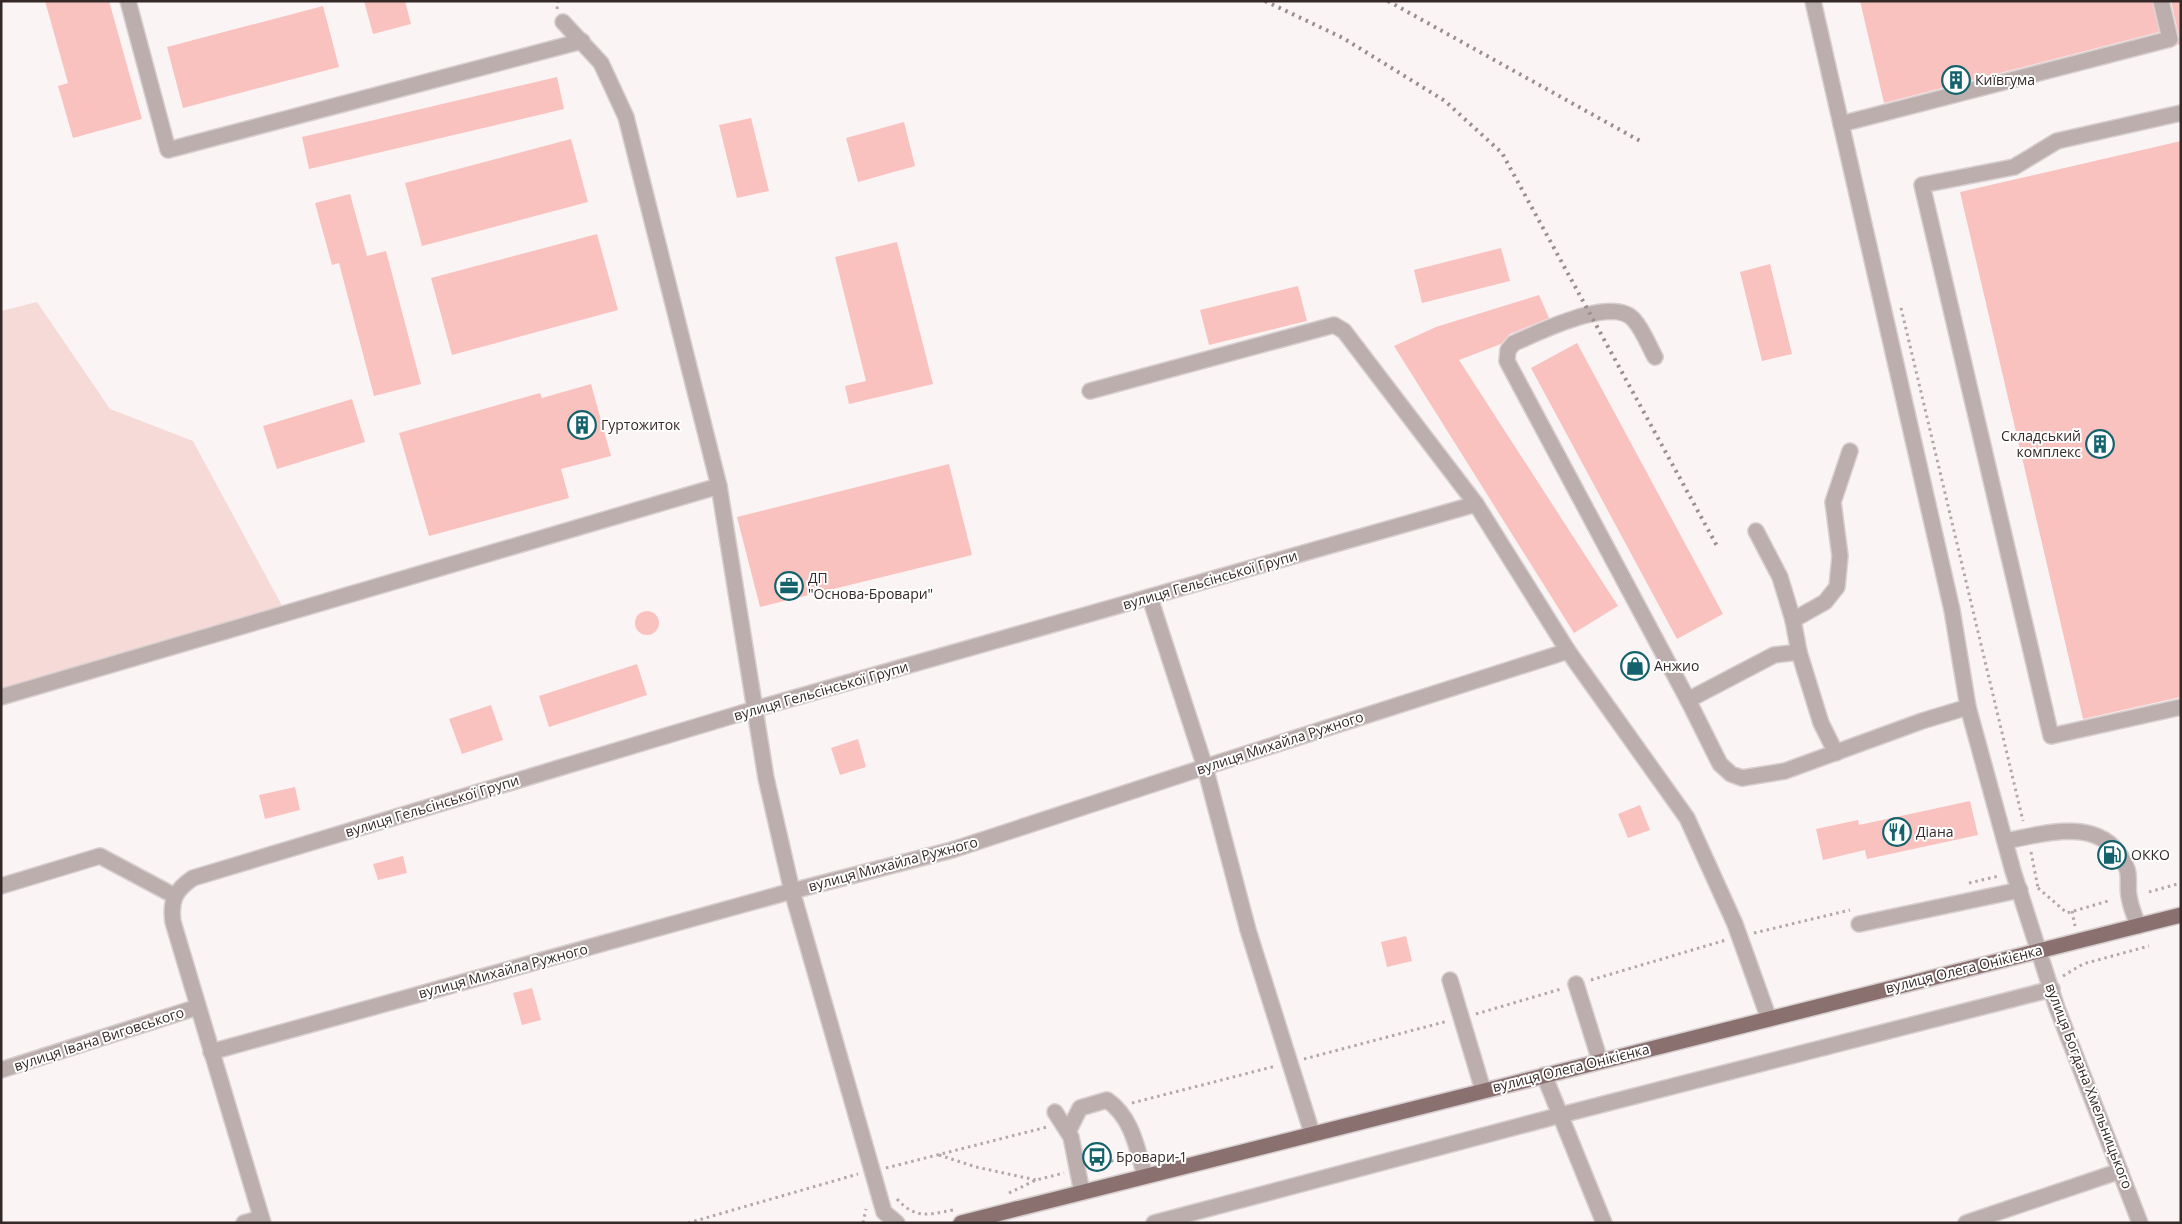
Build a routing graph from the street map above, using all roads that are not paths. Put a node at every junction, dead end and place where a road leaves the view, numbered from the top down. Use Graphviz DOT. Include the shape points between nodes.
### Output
graph roads {
  1 [pos="128,1"];
  2 [pos="1814,1"];
  3 [pos="2161,1"];
  4 [pos="562,22"];
  5 [pos="582,41"];
  6 [pos="2181,113"];
  7 [pos="1841,124"];
  8 [pos="1655,357"];
  9 [pos="1090,391"];
  10 [pos="1850,451"];
  11 [pos="719,486"];
  12 [pos="1476,504"];
  13 [pos="1756,531"];
  14 [pos="1150,598"];
  15 [pos="1793,620"];
  16 [pos="1568,651"];
  17 [pos="1799,652"];
  18 [pos="1,697"];
  19 [pos="1688,700"];
  20 [pos="2181,706"];
  21 [pos="1968,707"];
  22 [pos="755,710"];
  23 [pos="1836,754"];
  24 [pos="1205,767"];
  25 [pos="2005,841"];
  26 [pos="1,886"];
  27 [pos="2021,890"];
  28 [pos="792,891"];
  29 [pos="173,895"];
  30 [pos="2181,915"];
  31 [pos="1860,924"];
  32 [pos="2138,926"];
  33 [pos="2038,950"];
  34 [pos="1450,980"];
  35 [pos="1576,984"];
  36 [pos="2052,990"];
  37 [pos="198,1007"];
  38 [pos="1769,1019"];
  39 [pos="212,1052"];
  40 [pos="1600,1060"];
  41 [pos="1,1070"];
  42 [pos="1544,1074"];
  43 [pos="1483,1090"];
  44 [pos="1561,1116"];
  45 [pos="1312,1133"];
  46 [pos="2120,1171"];
  47 [pos="1145,1176"];
  48 [pos="1082,1192"];
  49 [pos="960,1216"];
  50 [pos="262,1221"];
  51 [pos="244,1223"];
  52 [pos="896,1223"];
  53 [pos="1154,1223"];
  54 [pos="1604,1223"];
  55 [pos="1966,1223"];
  56 [pos="2140,1223"];
  1 -- 5 [label="street" via="168,150"];
  2 -- 7 [label="street, вулиця Богдана Хмельницького"];
  3 -- 7 [label="street" via="2170,39"];
  4 -- 5 [label="street"];
  5 -- 11 [label="street" via="601,63 626,117"];
  6 -- 20 [label="street" via="2056,140 2014,167 1922,185 2051,736"];
  7 -- 21 [label="street, вулиця Богдана Хмельницького" via="1952,610"];
  8 -- 19 [label="street" via="1635,320 1619,310 1610,310 1580,316 1514,343 1508,350 1507,361"];
  9 -- 12 [label="street" via="1334,325 1344,331"];
  10 -- 15 [label="street" via="1833,502 1840,556 1836,587 1825,602"];
  11 -- 18 [label="street"];
  11 -- 22 [label="street"];
  12 -- 14 [label="street, вулиця Гельсінської Групи"];
  12 -- 16 [label="street"];
  13 -- 15 [label="street" via="1780,577"];
  14 -- 22 [label="street, вулиця Гельсінської Групи"];
  14 -- 24 [label="street"];
  15 -- 17 [label="street"];
  16 -- 24 [label="street, вулиця Михайла Ружного"];
  16 -- 38 [label="street" via="1687,818 1739,936"];
  17 -- 19 [label="street" via="1774,655"];
  17 -- 23 [label="street" via="1821,723"];
  19 -- 23 [label="street" via="1720,764 1731,774 1742,778 1760,777"];
  21 -- 23 [label="street"];
  21 -- 25 [label="street, вулиця Богдана Хмельницького"];
  22 -- 28 [label="street" via="766,778"];
  22 -- 29 [label="street, вулиця Гельсінської Групи" via="193,878"];
  24 -- 28 [label="street, вулиця Михайла Ружного" via="952,850"];
  24 -- 45 [label="street" via="1248,930"];
  25 -- 27 [label="street, вулиця Богдана Хмельницького"];
  25 -- 32 [label="street" via="2066,831 2088,832 2106,841 2118,851 2128,871 2129,896"];
  26 -- 29 [label="street" via="100,856"];
  27 -- 31 [label="street"];
  27 -- 33 [label="street, вулиця Богдана Хмельницького"];
  28 -- 39 [label="street, вулиця Михайла Ружного"];
  28 -- 52 [label="street" via="884,1212"];
  29 -- 37 [label="street" via="173,922"];
  30 -- 32 [label="main road, вулиця Олега Онікієнка"];
  32 -- 33 [label="main road, вулиця Олега Онікієнка"];
  33 -- 36 [label="street, вулиця Богдана Хмельницького"];
  33 -- 38 [label="main road, вулиця Олега Онікієнка"];
  34 -- 43 [label="street"];
  35 -- 40 [label="street"];
  36 -- 44 [label="street"];
  36 -- 46 [label="street, вулиця Богдана Хмельницького"];
  37 -- 39 [label="street"];
  37 -- 41 [label="street, вулиця Івана Виговського"];
  38 -- 40 [label="main road, вулиця Олега Онікієнка"];
  39 -- 50 [label="street"];
  40 -- 42 [label="main road, вулиця Олега Онікієнка"];
  42 -- 43 [label="main road, вулиця Олега Онікієнка"];
  42 -- 44 [label="street"];
  43 -- 45 [label="main road, вулиця Олега Онікієнка"];
  44 -- 53 [label="street"];
  44 -- 54 [label="street"];
  45 -- 47 [label="main road, вулиця Олега Онікієнка"];
  46 -- 55 [label="street"];
  46 -- 56 [label="street, вулиця Богдана Хмельницького"];
  47 -- 48 [label="main road, вулиця Олега Онікієнка"];
  47 -- 48 [label="street" via="1131,1128 1118,1107 1107,1100 1080,1108 1062,1122"];
  48 -- 49 [label="main road, вулиця Олега Онікієнка"];
  50 -- 51 [label="street"];
}
